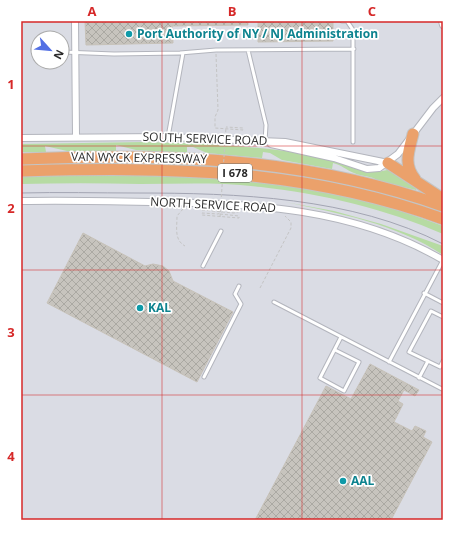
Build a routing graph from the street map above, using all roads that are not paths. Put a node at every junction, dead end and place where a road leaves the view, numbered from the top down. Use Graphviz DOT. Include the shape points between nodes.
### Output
graph roads {
  1 [pos="75,21"];
  2 [pos="342,21"];
  3 [pos="442,21"];
  4 [pos="443,24"];
  5 [pos="248,50"];
  6 [pos="354,50"];
  7 [pos="70,52"];
  8 [pos="75,52"];
  9 [pos="183,53"];
  10 [pos="443,98"];
  11 [pos="413,134"];
  12 [pos="76,136"];
  13 [pos="168,137"];
  14 [pos="21,138"];
  15 [pos="353,142"];
  16 [pos="265,143"];
  17 [pos="21,159"];
  18 [pos="388,163"];
  19 [pos="21,171"];
  20 [pos="417,183"];
  21 [pos="443,199"];
  22 [pos="21,202"];
  23 [pos="443,206"];
  24 [pos="443,219"];
  25 [pos="221,231"];
  26 [pos="443,260"];
  27 [pos="203,266"];
  28 [pos="239,286"];
  29 [pos="424,293"];
  30 [pos="274,302"];
  31 [pos="443,304"];
  32 [pos="443,317"];
  33 [pos="341,337"];
  34 [pos="335,350"];
  35 [pos="428,361"];
  36 [pos="443,361"];
  37 [pos="388,362"];
  38 [pos="204,377"];
  39 [pos="419,378"];
  40 [pos="442,389"];
  1 -- 8 [label="street"];
  2 -- 6 [label="lane" via="347,21 353,30"];
  3 -- 4 [label="street"];
  5 -- 6 [label="lane"];
  5 -- 9 [label="lane"];
  5 -- 16 [label="lane" via="266,125"];
  6 -- 15 [label="lane"];
  7 -- 8 [label="lane"];
  8 -- 9 [label="lane"];
  8 -- 12 [label="street"];
  9 -- 13 [label="lane"];
  10 -- 11 [label="street"];
  11 -- 18 [label="street"];
  11 -- 20 [label="highway" via="407,165"];
  12 -- 13 [label="street, SOUTH SERVICE ROAD"];
  12 -- 14 [label="street, SOUTH SERVICE ROAD"];
  13 -- 16 [label="street, SOUTH SERVICE ROAD"];
  16 -- 18 [label="street, SOUTH SERVICE ROAD" via="285,142"];
  16 -- 18 [label="street" via="367,168 379,168"];
  17 -- 23 [label="highway, VAN WYCK EXPRESSWAY / I 678" via="161,158 265,164 357,181"];
  18 -- 20 [label="highway"];
  19 -- 24 [label="highway, VAN WYCK EXPRESSWAY / I 678" via="172,170 258,176 351,192"];
  20 -- 21 [label="highway"];
  22 -- 26 [label="street, NORTH SERVICE ROAD" via="201,202 273,206 327,216 374,229 409,242"];
  25 -- 27 [label="lane"];
  26 -- 29 [label="lane"];
  28 -- 38 [label="lane" via="235,294 241,304"];
  29 -- 31 [label="lane"];
  29 -- 37 [label="lane"];
  30 -- 33 [label="lane"];
  32 -- 35 [label="lane" via="431,311 409,352"];
  33 -- 34 [label="lane"];
  33 -- 37 [label="lane"];
  34 -- 34 [label="lane" via="320,378 344,391 359,362"];
  35 -- 36 [label="lane" via="440,367"];
  35 -- 39 [label="lane"];
  37 -- 39 [label="lane"];
  39 -- 40 [label="lane"];
}
